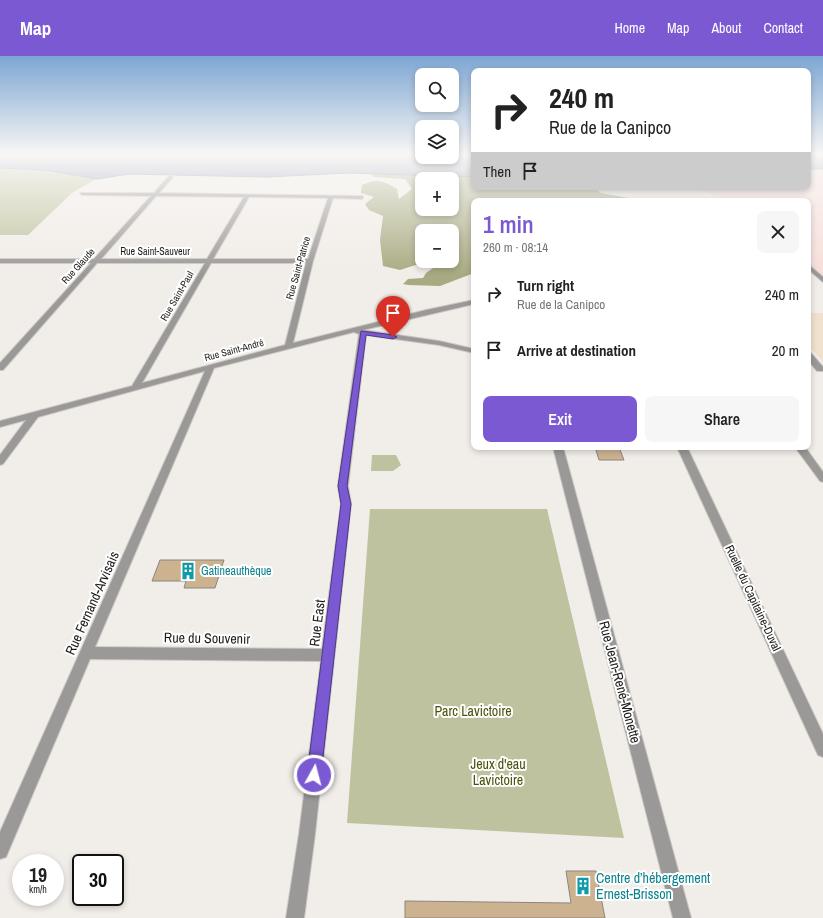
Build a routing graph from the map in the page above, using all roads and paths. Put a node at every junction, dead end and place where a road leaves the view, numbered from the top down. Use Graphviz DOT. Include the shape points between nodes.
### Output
graph roads {
  1 [pos="99,194"];
  2 [pos="155,195"];
  3 [pos="247,196"];
  4 [pos="331,196"];
  5 [pos="360,197"];
  6 [pos="0,261"];
  7 [pos="96,261"];
  8 [pos="209,261"];
  9 [pos="310,261"];
  10 [pos="811,269"];
  11 [pos="823,280"];
  12 [pos="471,303"];
  13 [pos="358,331"];
  14 [pos="288,346"];
  15 [pos="471,350"];
  16 [pos="811,358"];
  17 [pos="211,367"];
  18 [pos="0,368"];
  19 [pos="811,369"];
  20 [pos="822,369"];
  21 [pos="136,386"];
  22 [pos="35,414"];
  23 [pos="0,424"];
  24 [pos="559,450"];
  25 [pos="683,450"];
  26 [pos="802,450"];
  27 [pos="0,462"];
  28 [pos="823,479"];
  29 [pos="86,653"];
  30 [pos="328,655"];
  31 [pos="823,750"];
  32 [pos="0,851"];
  33 [pos="295,918"];
  34 [pos="682,918"];
  1 -- 2 [label="street"];
  2 -- 3 [label="street"];
  2 -- 7 [label="street, Rue Glaude"];
  3 -- 4 [label="street"];
  3 -- 8 [label="street, Rue Saint-Paul"];
  4 -- 5 [label="street"];
  4 -- 9 [label="street, Rue Saint-Patrice"];
  6 -- 7 [label="street, Rue Saint-Sauveur"];
  7 -- 8 [label="street, Rue Saint-Sauveur"];
  7 -- 18 [label="street, Rue Glaude"];
  8 -- 9 [label="street, Rue Saint-Sauveur"];
  8 -- 21 [label="street, Rue Saint-Paul"];
  9 -- 14 [label="street, Rue Saint-Patrice"];
  10 -- 11 [label="street"];
  12 -- 13 [label="street, Rue Saint-André"];
  13 -- 14 [label="street, Rue Saint-André"];
  13 -- 15 [label="street"];
  13 -- 30 [label="street, Rue East" via="343,486 346,504"];
  14 -- 17 [label="street, Rue Saint-André"];
  16 -- 20 [label="street"];
  17 -- 21 [label="street, Rue Saint-André"];
  17 -- 29 [label="street, Rue Fernand-Arvisais"];
  19 -- 20 [label="street"];
  21 -- 22 [label="street, Rue Saint-André"];
  22 -- 23 [label="street, Rue Saint-André"];
  22 -- 27 [label="street"];
  24 -- 34 [label="street, Rue Jean-René-Monette"];
  25 -- 31 [label="street, Ruelle du Capitaine-Duval"];
  26 -- 28 [label="street"];
  29 -- 30 [label="street, Rue du Souvenir"];
  29 -- 32 [label="street, Rue Fernand-Arvisais"];
  30 -- 33 [label="street, Rue East"];
}
